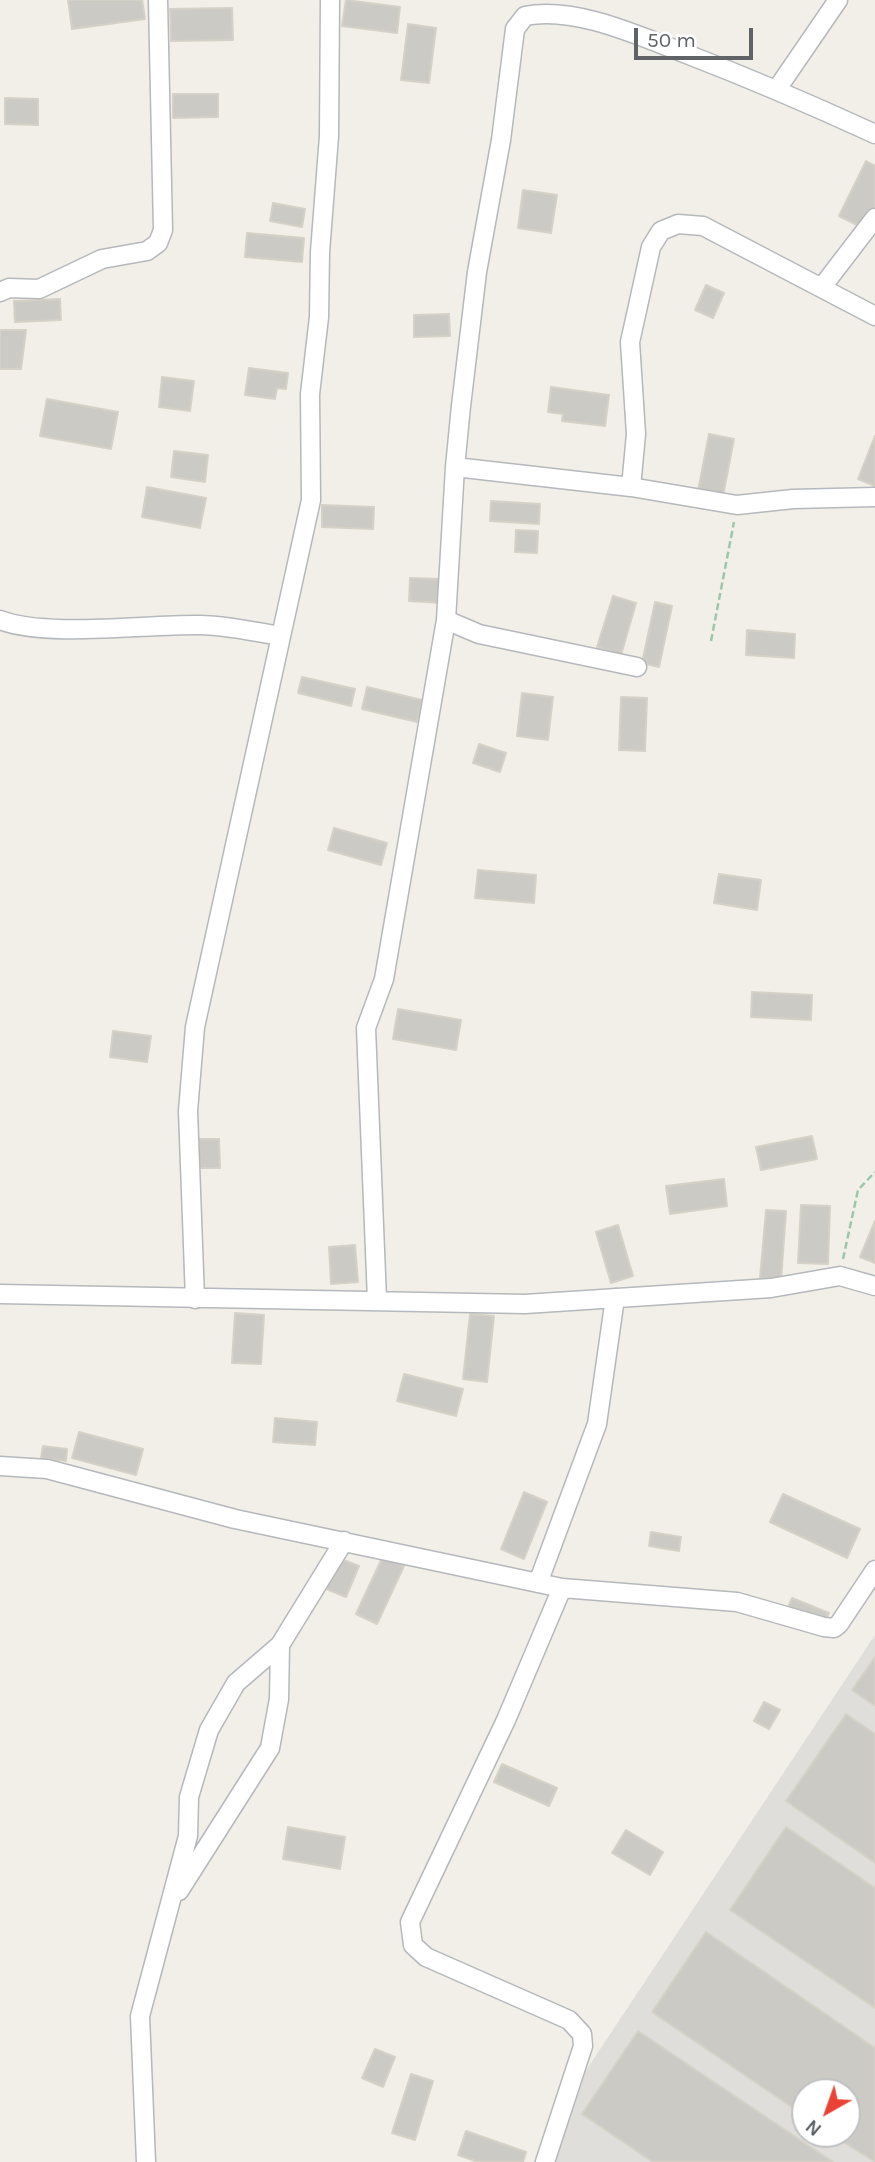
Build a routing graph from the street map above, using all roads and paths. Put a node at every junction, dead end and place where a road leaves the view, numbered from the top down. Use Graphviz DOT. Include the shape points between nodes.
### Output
graph roads {
  1 [pos="158,0"];
  2 [pos="330,0"];
  3 [pos="838,0"];
  4 [pos="777,89"];
  5 [pos="875,134"];
  6 [pos="875,218"];
  7 [pos="821,287"];
  8 [pos="0,292"];
  9 [pos="875,316"];
  10 [pos="454,467"];
  11 [pos="631,486"];
  12 [pos="875,497"];
  13 [pos="737,505"];
  14 [pos="0,620"];
  15 [pos="446,620"];
  16 [pos="281,636"];
  17 [pos="710,641"];
  18 [pos="637,667"];
  19 [pos="875,1172"];
  20 [pos="840,1276"];
  21 [pos="875,1286"];
  22 [pos="0,1294"];
  23 [pos="615,1298"];
  24 [pos="195,1299"];
  25 [pos="377,1300"];
  26 [pos="0,1466"];
  27 [pos="344,1541"];
  28 [pos="875,1570"];
  29 [pos="538,1583"];
  30 [pos="562,1588"];
  31 [pos="280,1645"];
  32 [pos="170,1905"];
  33 [pos="146,2162"];
  34 [pos="545,2162"];
  1 -- 8 [label="street" via="163,230 158,243 147,251 102,259 39,289"];
  2 -- 16 [label="street" via="329,136 310,394 311,500"];
  3 -- 4 [label="street"];
  4 -- 5 [label="street"];
  4 -- 10 [label="street" via="616,27 544,12 525,16 515,29 477,272"];
  6 -- 7 [label="street"];
  7 -- 9 [label="street"];
  7 -- 11 [label="street" via="703,226 678,224 661,230 651,247 630,342 636,434"];
  10 -- 11 [label="street"];
  10 -- 15 [label="street"];
  11 -- 13 [label="street"];
  12 -- 13 [label="street"];
  13 -- 17 [label="path"];
  14 -- 16 [label="street" via="48,628 203,625"];
  15 -- 18 [label="street" via="480,634"];
  15 -- 25 [label="street" via="384,979 366,1028"];
  16 -- 24 [label="street" via="195,1027 188,1111"];
  19 -- 20 [label="path" via="858,1190"];
  20 -- 21 [label="street"];
  20 -- 23 [label="street" via="771,1288"];
  22 -- 24 [label="street"];
  23 -- 25 [label="street" via="525,1304"];
  23 -- 29 [label="street" via="597,1424"];
  24 -- 25 [label="street"];
  26 -- 27 [label="street" via="47,1469 235,1519"];
  27 -- 29 [label="street"];
  27 -- 31 [label="street"];
  28 -- 30 [label="street" via="834,1628 737,1602"];
  29 -- 30 [label="street"];
  30 -- 34 [label="street" via="506,1720 410,1923 414,1945 426,1957 569,2020 582,2034 583,2046"];
  31 -- 32 [label="street" via="279,1699 270,1748"];
  31 -- 32 [label="street" via="236,1683 209,1730 189,1797 188,1836"];
  32 -- 33 [label="street" via="140,2016"];
}
